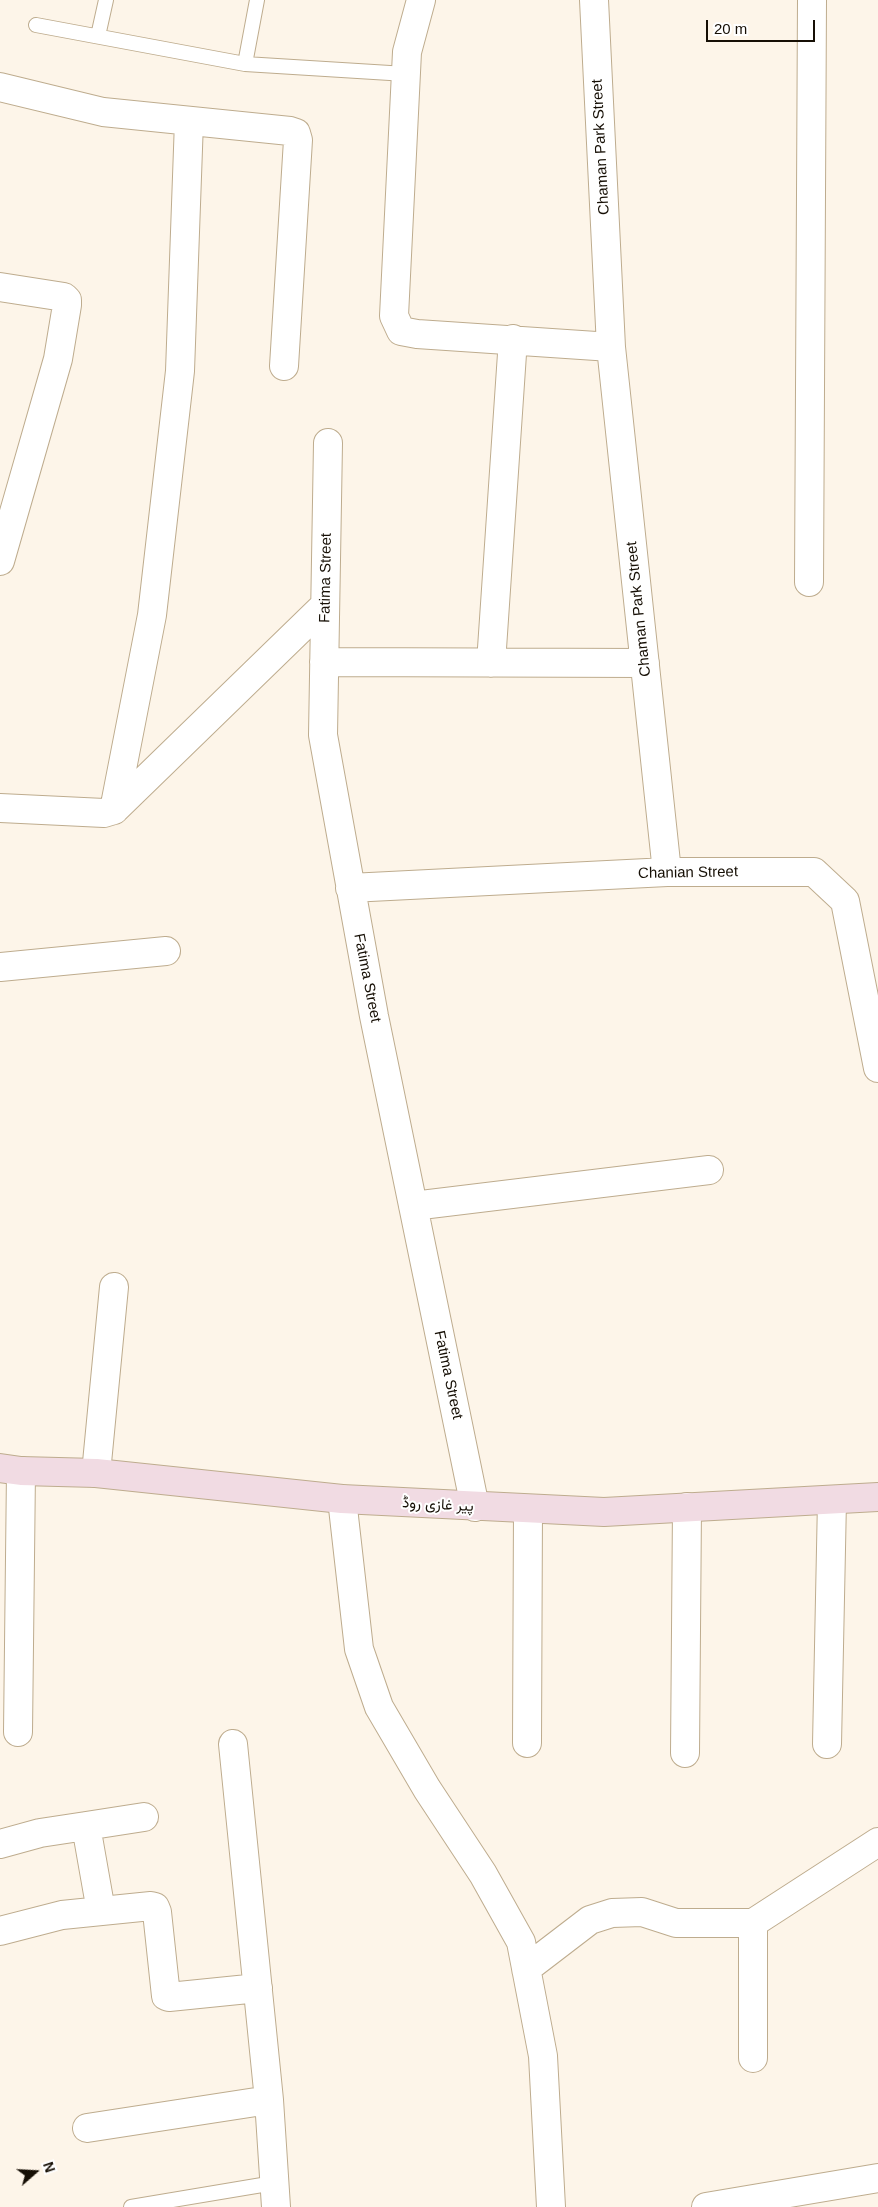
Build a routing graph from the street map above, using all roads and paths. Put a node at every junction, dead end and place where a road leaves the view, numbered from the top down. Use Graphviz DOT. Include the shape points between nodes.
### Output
graph roads {
  1 [pos="106,0"];
  2 [pos="257,0"];
  3 [pos="421,0"];
  4 [pos="594,0"];
  5 [pos="812,0"];
  6 [pos="36,25"];
  7 [pos="98,36"];
  8 [pos="245,64"];
  9 [pos="406,74"];
  10 [pos="0,87"];
  11 [pos="189,122"];
  12 [pos="0,286"];
  13 [pos="513,339"];
  14 [pos="611,346"];
  15 [pos="284,366"];
  16 [pos="328,443"];
  17 [pos="0,561"];
  18 [pos="809,582"];
  19 [pos="325,605"];
  20 [pos="324,662"];
  21 [pos="491,663"];
  22 [pos="645,663"];
  23 [pos="0,808"];
  24 [pos="114,810"];
  25 [pos="667,872"];
  26 [pos="350,888"];
  27 [pos="166,951"];
  28 [pos="0,968"];
  29 [pos="873,1016"];
  30 [pos="878,1068"];
  31 [pos="708,1170"];
  32 [pos="413,1206"];
  33 [pos="114,1287"];
  34 [pos="10,1469"];
  35 [pos="96,1473"];
  36 [pos="878,1498"];
  37 [pos="342,1499"];
  38 [pos="832,1500"];
  39 [pos="475,1507"];
  40 [pos="687,1507"];
  41 [pos="528,1509"];
  42 [pos="18,1732"];
  43 [pos="527,1743"];
  44 [pos="233,1744"];
  45 [pos="826,1744"];
  46 [pos="685,1753"];
  47 [pos="144,1817"];
  48 [pos="86,1826"];
  49 [pos="878,1842"];
  50 [pos="0,1844"];
  51 [pos="101,1911"];
  52 [pos="753,1923"];
  53 [pos="0,1931"];
  54 [pos="526,1969"];
  55 [pos="258,1988"];
  56 [pos="753,2058"];
  57 [pos="269,2100"];
  58 [pos="87,2128"];
  59 [pos="878,2178"];
  60 [pos="275,2195"];
  61 [pos="130,2207"];
  62 [pos="551,2207"];
  63 [pos="706,2207"];
  1 -- 7 [label="lane"];
  2 -- 8 [label="lane"];
  3 -- 9 [label="street" via="407,52"];
  4 -- 14 [label="street, Chaman Park Street"];
  5 -- 18 [label="street"];
  6 -- 7 [label="lane"];
  7 -- 8 [label="lane"];
  8 -- 9 [label="lane"];
  9 -- 13 [label="street" via="394,316 401,331"];
  10 -- 11 [label="street" via="103,112"];
  11 -- 15 [label="street" via="296,133"];
  11 -- 24 [label="street" via="180,371 152,615"];
  12 -- 17 [label="street" via="67,300 58,359"];
  13 -- 14 [label="street"];
  13 -- 21 [label="street"];
  14 -- 22 [label="street, Chaman Park Street"];
  16 -- 19 [label="street, Fatima Street"];
  19 -- 20 [label="street, Fatima Street"];
  19 -- 24 [label="street"];
  20 -- 21 [label="street"];
  20 -- 26 [label="street, Fatima Street" via="323,735"];
  21 -- 22 [label="street"];
  22 -- 25 [label="street, Chaman Park Street"];
  23 -- 24 [label="street" via="104,813"];
  25 -- 26 [label="street, Chanian Street"];
  25 -- 29 [label="street, Chanian Street" via="814,872 845,902"];
  26 -- 32 [label="street, Fatima Street"];
  27 -- 28 [label="street"];
  29 -- 30 [label="street, Chanian Street"];
  31 -- 32 [label="street"];
  32 -- 39 [label="street, Fatima Street"];
  33 -- 35 [label="street"];
  34 -- 35 [label="street, پیر غازی روڈ"];
  34 -- 42 [label="street"];
  35 -- 37 [label="street, پیر غازی روڈ"];
  36 -- 38 [label="street, پیر غازی روڈ"];
  37 -- 39 [label="street, پیر غازی روڈ"];
  37 -- 54 [label="street" via="359,1649 379,1707 427,1789 483,1874 521,1942"];
  38 -- 40 [label="street, پیر غازی روڈ"];
  38 -- 45 [label="street"];
  39 -- 41 [label="street, پیر غازی روڈ"];
  40 -- 41 [label="street, پیر غازی روڈ" via="604,1512"];
  40 -- 46 [label="street"];
  41 -- 43 [label="street"];
  44 -- 55 [label="street"];
  47 -- 48 [label="street"];
  48 -- 50 [label="street" via="40,1833"];
  48 -- 51 [label="street"];
  49 -- 52 [label="street"];
  51 -- 53 [label="street" via="62,1915"];
  51 -- 55 [label="street" via="155,1907 165,1993 169,1997"];
  52 -- 54 [label="street" via="676,1923 642,1912 612,1914 590,1920"];
  52 -- 56 [label="street"];
  54 -- 62 [label="street" via="543,2056"];
  55 -- 57 [label="street"];
  57 -- 58 [label="street"];
  57 -- 60 [label="street"];
  59 -- 63 [label="street"];
  60 -- 61 [label="lane"];
}
